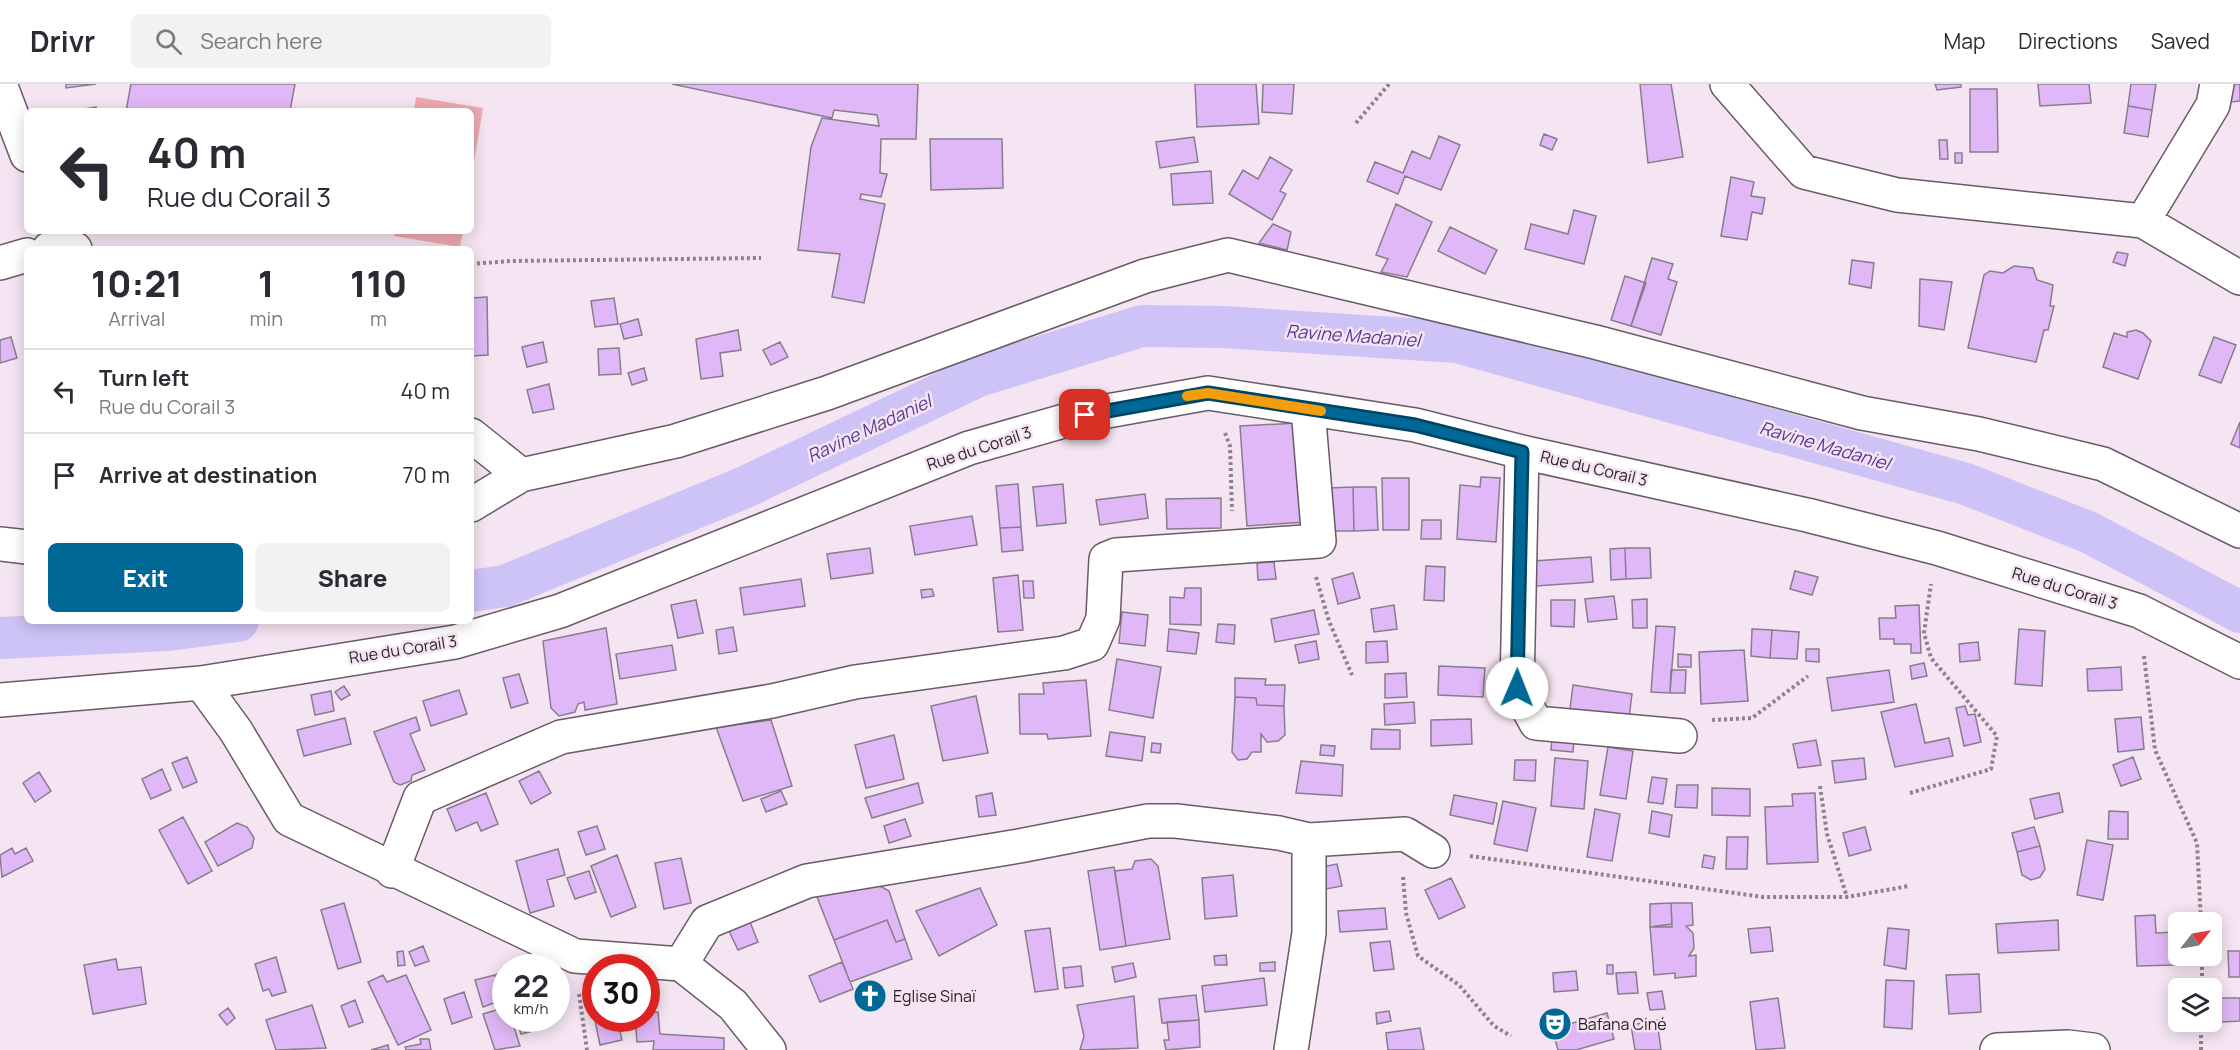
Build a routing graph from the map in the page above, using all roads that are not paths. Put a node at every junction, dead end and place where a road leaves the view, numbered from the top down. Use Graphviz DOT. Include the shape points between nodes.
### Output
graph roads {
  1 [pos="0,84"];
  2 [pos="1727,84"];
  3 [pos="2217,84"];
  4 [pos="24,147"];
  5 [pos="2142,221"];
  6 [pos="24,256"];
  7 [pos="0,263"];
  8 [pos="2240,278"];
  9 [pos="1308,409"];
  10 [pos="474,437"];
  11 [pos="1522,452"];
  12 [pos="521,475"];
  13 [pos="474,503"];
  14 [pos="2240,531"];
  15 [pos="0,544"];
  16 [pos="24,547"];
  17 [pos="2240,662"];
  18 [pos="201,683"];
  19 [pos="0,700"];
  20 [pos="1680,736"];
  21 [pos="1309,840"];
  22 [pos="1433,851"];
  23 [pos="392,871"];
  24 [pos="681,964"];
  25 [pos="769,1050"];
  26 [pos="1291,1050"];
  27 [pos="1997,1050"];
  28 [pos="2093,1050"];
  1 -- 4 [label="street"];
  2 -- 5 [label="street" via="1804,172 1897,195"];
  3 -- 5 [label="street" via="2213,105"];
  5 -- 8 [label="street"];
  6 -- 7 [label="street"];
  9 -- 11 [label="street, Rue du Corail 3" via="1415,425"];
  9 -- 18 [label="street, Rue du Corail 3" via="1208,393 1085,415 969,448 561,611 455,642"];
  9 -- 23 [label="street" via="1319,541 1116,555 1106,560 1103,619 1092,644 1064,653 855,682 772,701 561,737 420,798"];
  10 -- 12 [label="street"];
  11 -- 17 [label="street, Rue du Corail 3" via="1937,548 2139,611"];
  11 -- 20 [label="street" via="1517,688 1536,723"];
  12 -- 13 [label="street"];
  12 -- 14 [label="street" via="687,438 827,393 1145,276 1228,255 1595,342 1851,410 1979,434 2103,464"];
  15 -- 16 [label="street"];
  18 -- 19 [label="street, Rue du Corail 3"];
  18 -- 23 [label="street" via="236,731 289,819"];
  21 -- 22 [label="street" via="1405,834"];
  21 -- 24 [label="street" via="1279,833 1148,821 807,881 707,922"];
  21 -- 26 [label="street" via="1309,933"];
  23 -- 24 [label="street" via="575,956"];
  24 -- 25 [label="street" via="733,1005"];
  27 -- 28 [label="street"];
}
